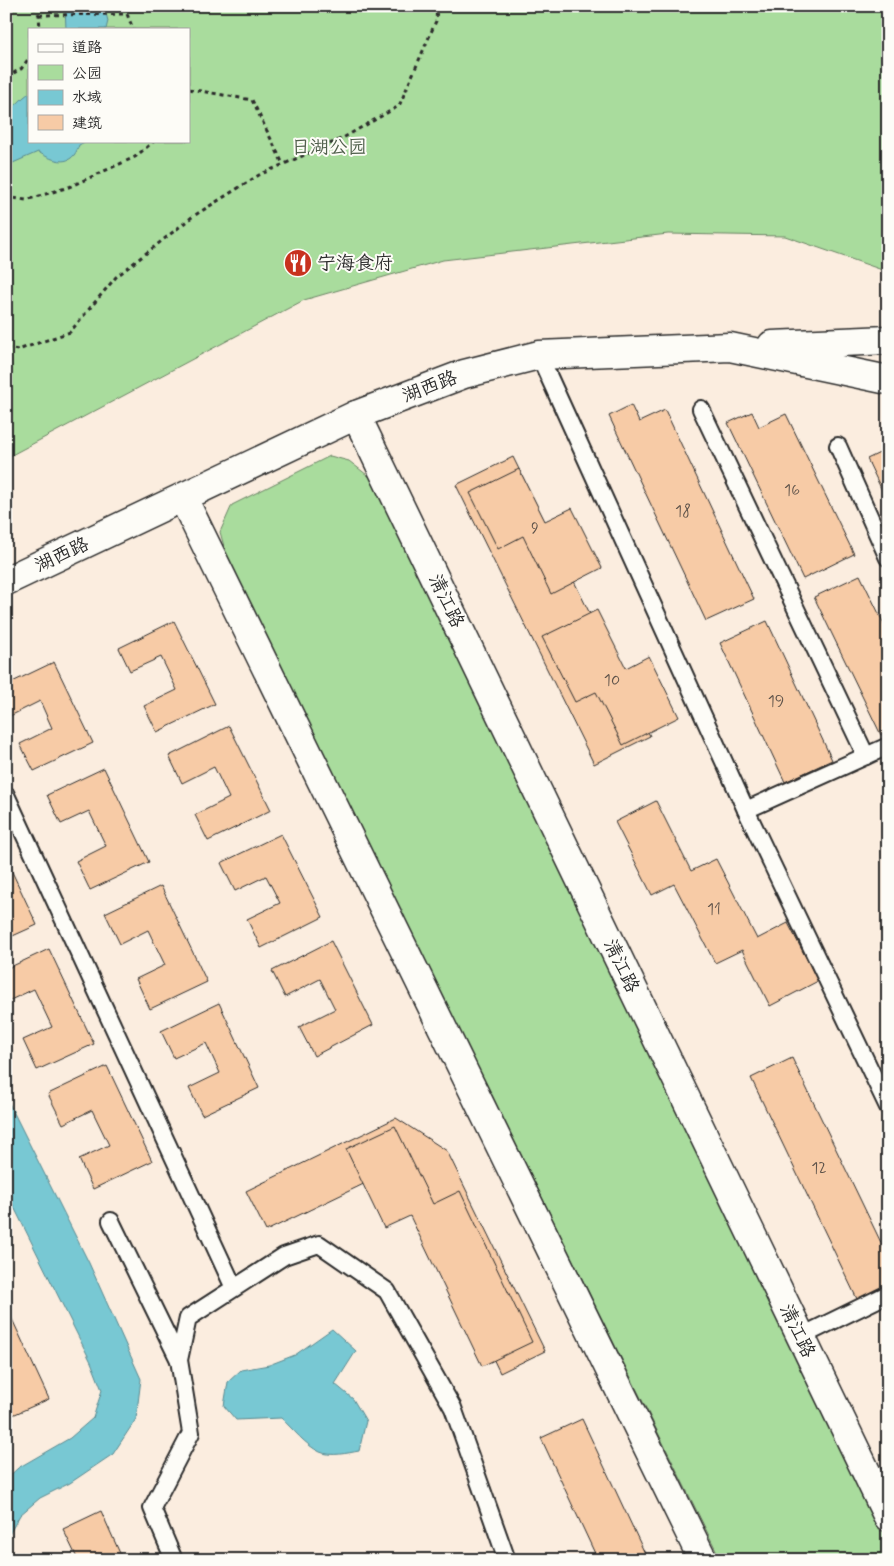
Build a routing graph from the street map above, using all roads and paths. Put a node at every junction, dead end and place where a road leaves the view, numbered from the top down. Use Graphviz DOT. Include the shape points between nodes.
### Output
graph roads {
  1 [pos="34,6"];
  2 [pos="437,6"];
  3 [pos="40,16"];
  4 [pos="40,28"];
  5 [pos="133,28"];
  6 [pos="28,59"];
  7 [pos="6,77"];
  8 [pos="190,89"];
  9 [pos="153,142"];
  10 [pos="283,164"];
  11 [pos="6,198"];
  12 [pos="888,340"];
  13 [pos="730,347"];
  14 [pos="6,348"];
  15 [pos="539,355"];
  16 [pos="888,380"];
  17 [pos="701,409"];
  18 [pos="356,415"];
  19 [pos="838,446"];
  20 [pos="183,498"];
  21 [pos="888,558"];
  22 [pos="6,581"];
  23 [pos="888,746"];
  24 [pos="866,756"];
  25 [pos="6,795"];
  26 [pos="746,810"];
  27 [pos="888,1107"];
  28 [pos="111,1221"];
  29 [pos="234,1288"];
  30 [pos="888,1294"];
  31 [pos="800,1337"];
  32 [pos="179,1360"];
  33 [pos="888,1517"];
  34 [pos="174,1560"];
  35 [pos="507,1560"];
  36 [pos="703,1560"];
  1 -- 3 [label="path"];
  2 -- 10 [label="path" via="436,21 399,106 341,140"];
  3 -- 4 [label="path"];
  3 -- 5 [label="path" via="127,14"];
  6 -- 7 [label="path" via="21,69"];
  8 -- 10 [label="path" via="252,100"];
  9 -- 11 [label="path" via="135,157 69,187 26,200"];
  10 -- 14 [label="path" via="258,175 192,217 116,277 70,332 18,350"];
  12 -- 13 [label="street"];
  13 -- 15 [label="street, 湖西路"];
  13 -- 16 [label="street, 湖西路"];
  15 -- 18 [label="street, 湖西路" via="464,374"];
  15 -- 26 [label="lane"];
  17 -- 24 [label="lane"];
  18 -- 20 [label="street, 湖西路"];
  18 -- 31 [label="street, 清江路"];
  19 -- 21 [label="lane"];
  20 -- 22 [label="street, 湖西路"];
  20 -- 36 [label="street"];
  23 -- 24 [label="lane"];
  24 -- 26 [label="lane"];
  25 -- 29 [label="lane"];
  26 -- 27 [label="lane"];
  28 -- 32 [label="lane"];
  29 -- 32 [label="lane" via="188,1318"];
  29 -- 35 [label="lane" via="284,1256 319,1244 387,1291 453,1408"];
  30 -- 31 [label="lane"];
  31 -- 33 [label="street, 清江路"];
  32 -- 34 [label="lane" via="191,1432 152,1508"];
}
